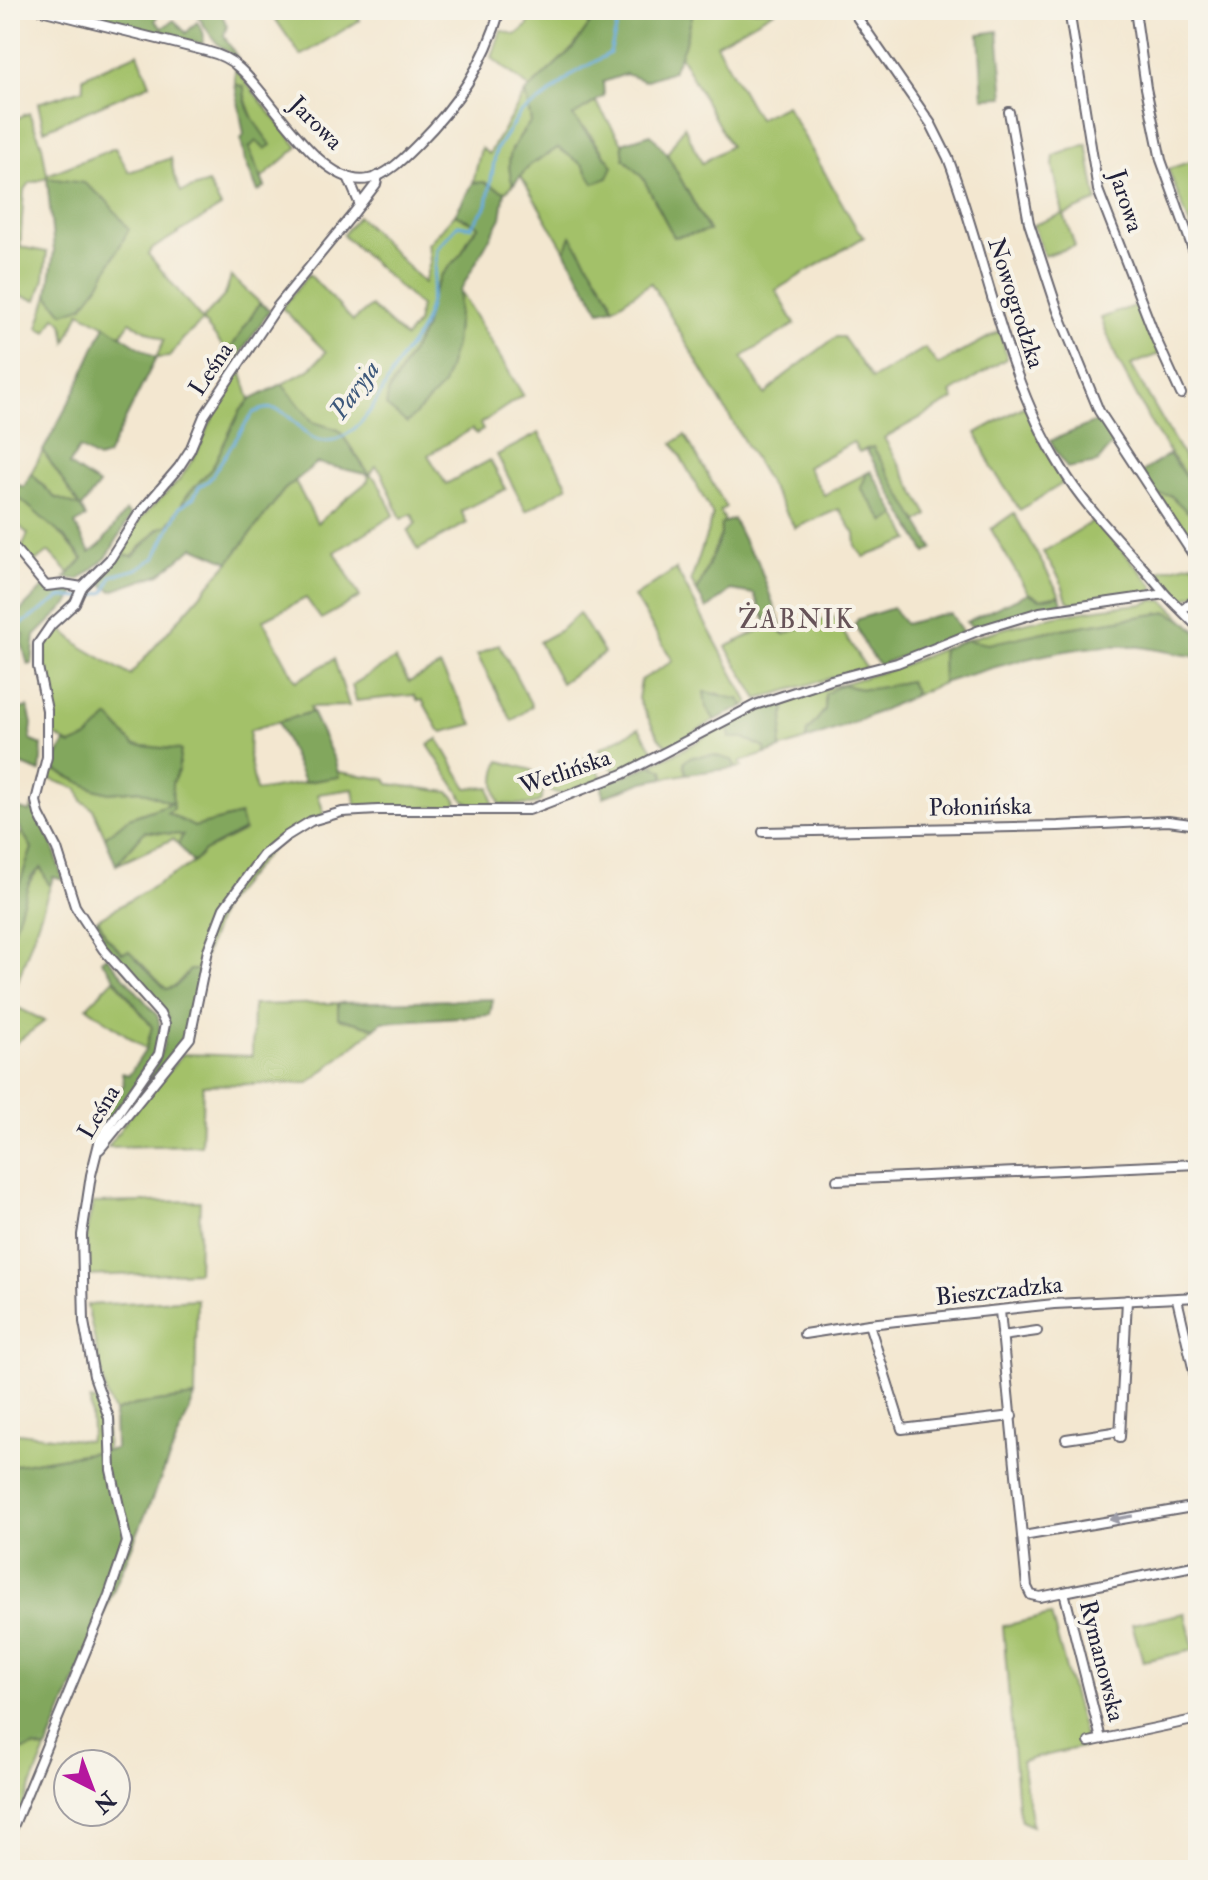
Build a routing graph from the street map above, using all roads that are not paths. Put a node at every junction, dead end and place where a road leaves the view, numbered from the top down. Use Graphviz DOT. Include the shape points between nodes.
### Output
graph roads {
  1 [pos="41,10"];
  2 [pos="500,10"];
  3 [pos="852,10"];
  4 [pos="1069,10"];
  5 [pos="1135,10"];
  6 [pos="1009,112"];
  7 [pos="378,176"];
  8 [pos="348,177"];
  9 [pos="360,205"];
  10 [pos="1198,263"];
  11 [pos="1181,394"];
  12 [pos="10,543"];
  13 [pos="1198,562"];
  14 [pos="81,589"];
  15 [pos="1165,594"];
  16 [pos="1198,597"];
  17 [pos="1182,610"];
  18 [pos="1198,627"];
  19 [pos="1198,825"];
  20 [pos="763,832"];
  21 [pos="95,1156"];
  22 [pos="1198,1164"];
  23 [pos="837,1180"];
  24 [pos="1198,1297"];
  25 [pos="1177,1299"];
  26 [pos="1127,1300"];
  27 [pos="1000,1311"];
  28 [pos="869,1324"];
  29 [pos="1037,1331"];
  30 [pos="804,1334"];
  31 [pos="1002,1336"];
  32 [pos="1198,1389"];
  33 [pos="1012,1416"];
  34 [pos="1066,1439"];
  35 [pos="1198,1506"];
  36 [pos="1023,1536"];
  37 [pos="1198,1565"];
  38 [pos="1064,1592"];
  39 [pos="1198,1719"];
  40 [pos="1101,1739"];
  41 [pos="1089,1742"];
  42 [pos="10,1834"];
  1 -- 8 [label="street, Jarowa" via="228,59 309,149"];
  2 -- 7 [label="street" via="484,56 463,92 416,146"];
  3 -- 15 [label="street, Nowogrodzka" via="931,124 948,158 1023,388 1048,444 1081,495"];
  4 -- 11 [label="street, Jarowa" via="1098,190"];
  5 -- 10 [label="street" via="1161,160"];
  6 -- 13 [label="street" via="1029,223 1099,411"];
  7 -- 8 [label="street, Jarowa"];
  7 -- 9 [label="street, Leśna"];
  8 -- 9 [label="street"];
  9 -- 14 [label="street, Leśna" via="277,307 204,416 179,467"];
  12 -- 14 [label="street" via="46,586"];
  14 -- 21 [label="street, Leśna" via="38,644 47,757 36,801 75,906 165,1024 159,1054 100,1139"];
  15 -- 17 [label="street"];
  15 -- 21 [label="street, Wetlińska" via="1040,612 897,663 755,705 623,774 529,810 378,810 311,821 263,855 224,908 208,950 190,1038"];
  16 -- 17 [label="street"];
  17 -- 18 [label="street"];
  19 -- 20 [label="street, Połonińska" via="1168,821"];
  21 -- 42 [label="street, Leśna" via="82,1235 84,1322 109,1418 111,1470 127,1542"];
  22 -- 23 [label="street"];
  24 -- 25 [label="street, Bieszczadzka"];
  25 -- 26 [label="street, Bieszczadzka"];
  25 -- 32 [label="street"];
  26 -- 27 [label="street, Bieszczadzka"];
  26 -- 34 [label="street" via="1120,1434"];
  27 -- 28 [label="street, Bieszczadzka"];
  27 -- 31 [label="street, Rymanowska"];
  28 -- 30 [label="street, Bieszczadzka"];
  28 -- 33 [label="street" via="902,1429"];
  29 -- 31 [label="street"];
  31 -- 33 [label="street, Rymanowska"];
  33 -- 36 [label="street, Rymanowska"];
  35 -- 36 [label="street, one-way"];
  36 -- 38 [label="street, Rymanowska" via="1031,1595"];
  37 -- 38 [label="street, Rymanowska"];
  38 -- 40 [label="street, Rymanowska"];
  39 -- 40 [label="street, Rymanowska"];
  40 -- 41 [label="street, Rymanowska"];
}
